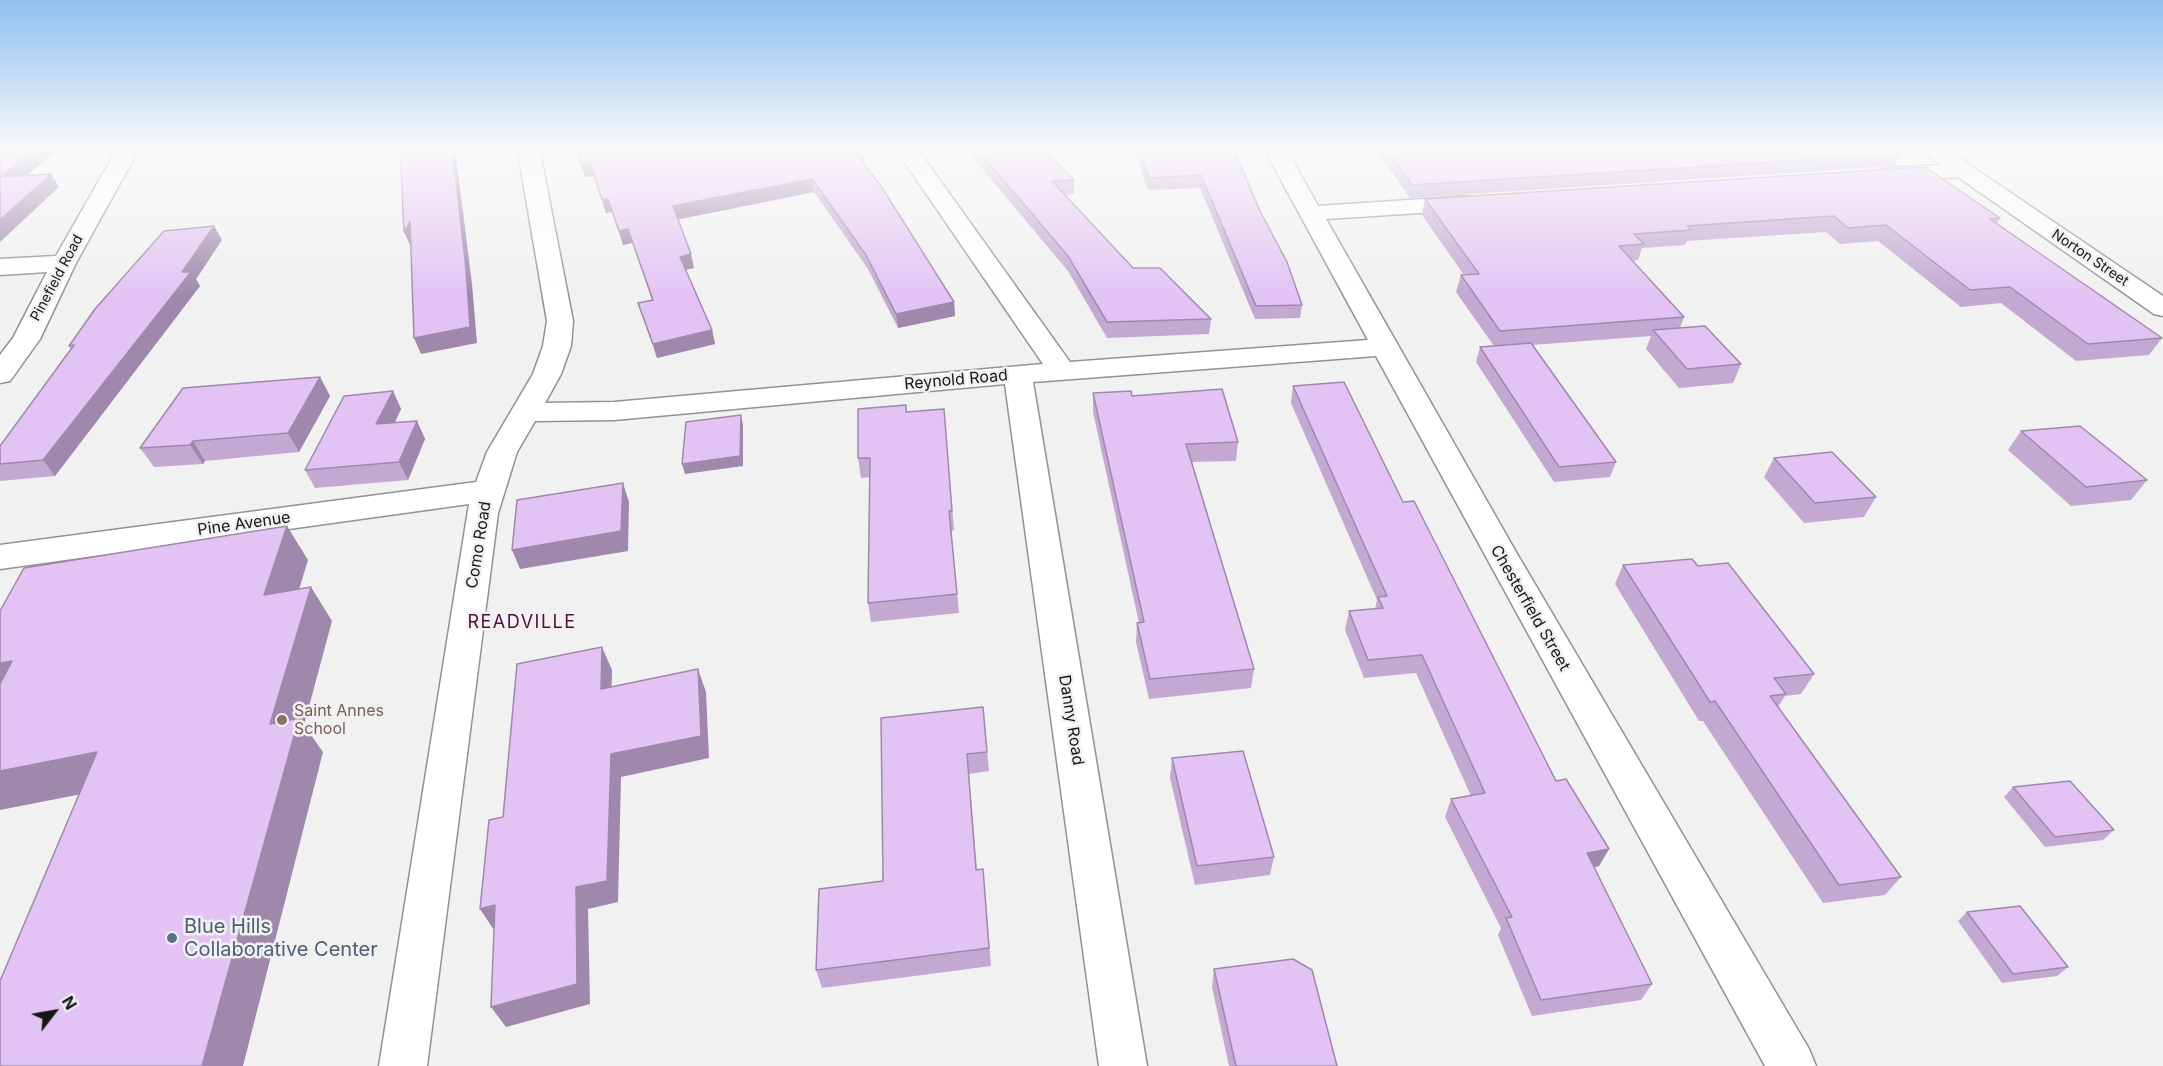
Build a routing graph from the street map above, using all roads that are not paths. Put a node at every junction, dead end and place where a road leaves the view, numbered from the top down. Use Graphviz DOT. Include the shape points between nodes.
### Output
graph roads {
  1 [pos="101,197"];
  2 [pos="537,197"];
  3 [pos="940,197"];
  4 [pos="1302,197"];
  5 [pos="1999,197"];
  6 [pos="1488,202"];
  7 [pos="1311,213"];
  8 [pos="64,263"];
  9 [pos="0,267"];
  10 [pos="2163,308"];
  11 [pos="1385,347"];
  12 [pos="1063,372"];
  13 [pos="0,375"];
  14 [pos="1017,375"];
  15 [pos="526,412"];
  16 [pos="488,491"];
  17 [pos="0,557"];
  18 [pos="403,1066"];
  19 [pos="1123,1066"];
  20 [pos="1792,1066"];
  1 -- 8 [label="street, Pinefield Road"];
  2 -- 15 [label="street, Como Road" via="560,321 547,374"];
  3 -- 12 [label="street"];
  4 -- 7 [label="street, Chesterfield Street"];
  5 -- 10 [label="street, Norton Street"];
  6 -- 7 [label="street"];
  7 -- 11 [label="street, Chesterfield Street"];
  8 -- 9 [label="street"];
  8 -- 13 [label="street, Pinefield Road" via="26,339"];
  11 -- 12 [label="street, Reynold Road"];
  11 -- 20 [label="street, Chesterfield Street"];
  12 -- 14 [label="street, Reynold Road"];
  14 -- 15 [label="street, Reynold Road" via="614,411"];
  14 -- 19 [label="street, Danny Road"];
  15 -- 16 [label="street, Como Road" via="502,452"];
  16 -- 17 [label="street, Pine Avenue"];
  16 -- 18 [label="street, Como Road"];
}
